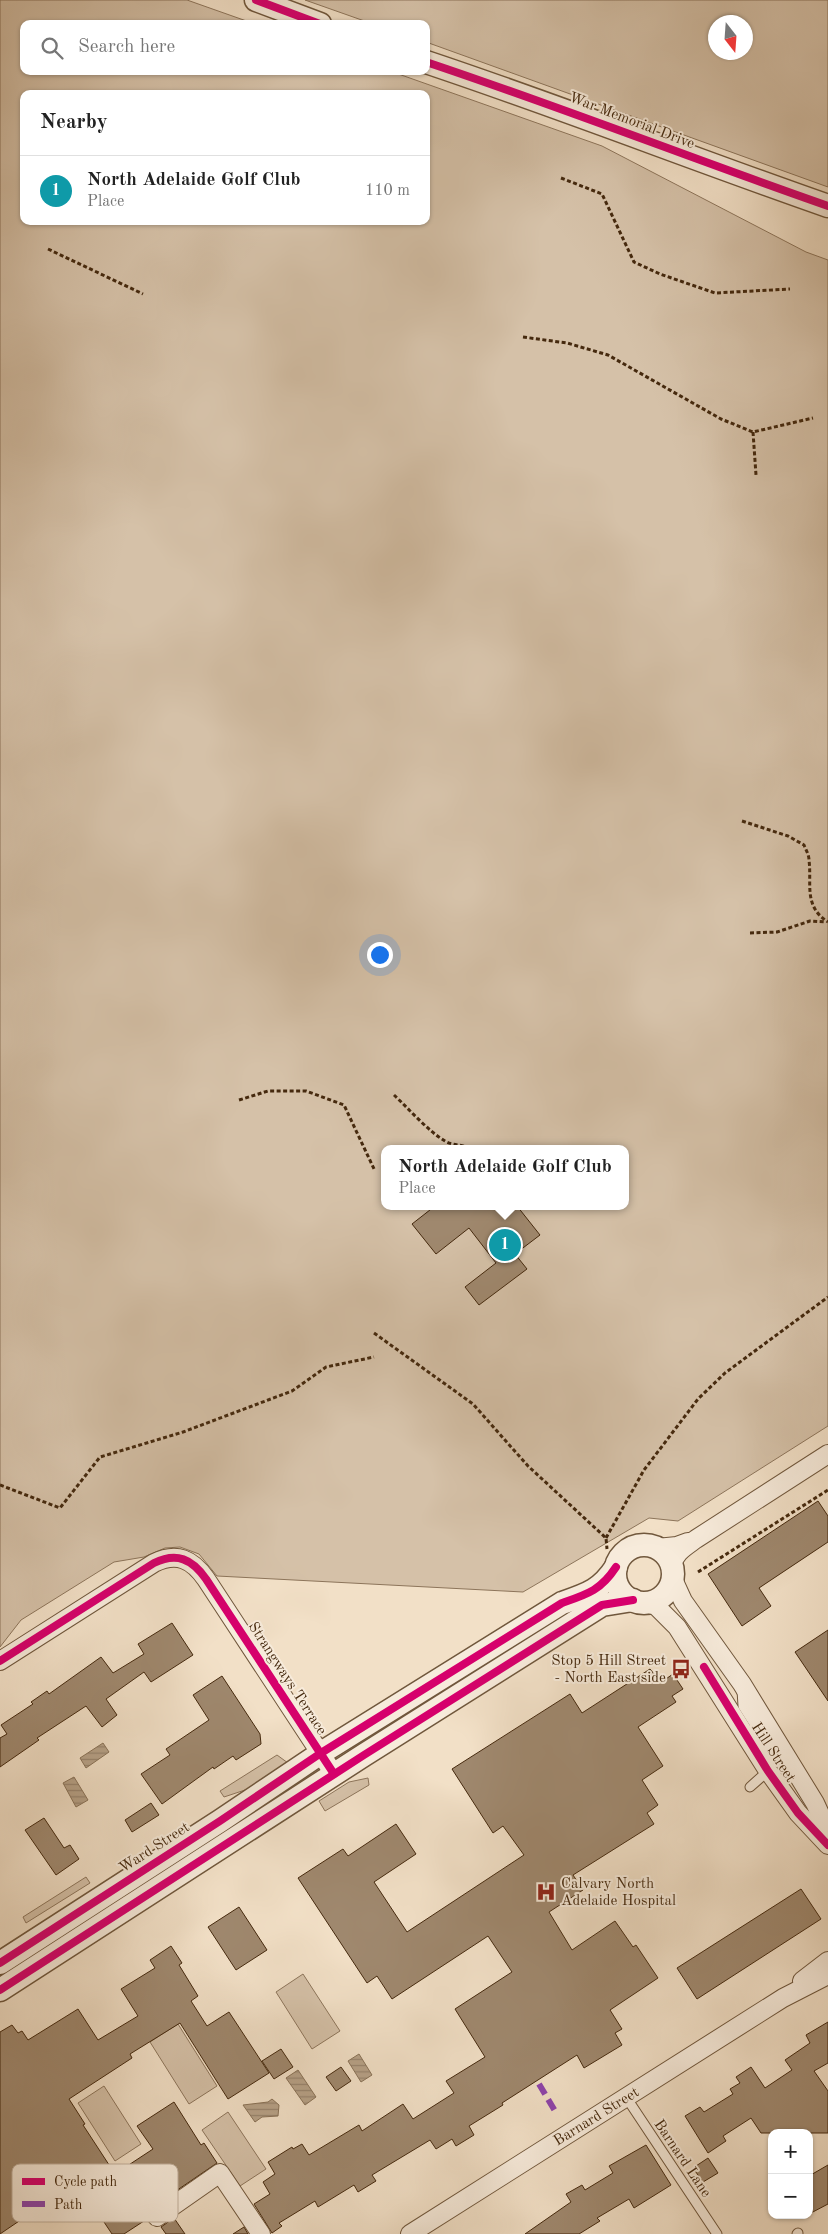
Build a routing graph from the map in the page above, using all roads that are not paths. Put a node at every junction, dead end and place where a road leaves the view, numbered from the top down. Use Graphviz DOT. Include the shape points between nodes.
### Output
graph roads {
  1 [pos="256,0"];
  2 [pos="309,20"];
  3 [pos="430,63"];
  4 [pos="828,206"];
  5 [pos="828,1454"];
  6 [pos="696,1539"];
  7 [pos="657,1548"];
  8 [pos="611,1561"];
  9 [pos="672,1572"];
  10 [pos="638,1601"];
  11 [pos="533,1635"];
  12 [pos="0,1661"];
  13 [pos="713,1661"];
  14 [pos="742,1684"];
  15 [pos="434,1695"];
  16 [pos="321,1753"];
  17 [pos="768,1771"];
  18 [pos="334,1774"];
  19 [pos="750,1787"];
  20 [pos="227,1831"];
  21 [pos="828,1832"];
  22 [pos="828,1845"];
  23 [pos="142,1885"];
  24 [pos="828,1961"];
  25 [pos="0,1963"];
  26 [pos="828,1975"];
  27 [pos="0,1990"];
  28 [pos="783,1998"];
  29 [pos="626,2097"];
  30 [pos="178,2202"];
  31 [pos="261,2234"];
  32 [pos="410,2234"];
  33 [pos="717,2234"];
  1 -- 2 [label="street"];
  3 -- 4 [label="street, War Memorial Drive"];
  5 -- 6 [label="street"];
  6 -- 7 [label="street" via="677,1546"];
  6 -- 9 [label="street" via="673,1558"];
  7 -- 8 [label="street" via="646,1545 632,1548"];
  7 -- 9 [label="street" via="664,1553"];
  8 -- 10 [label="street" via="616,1583 626,1596"];
  8 -- 11 [label="street, Strangways Terrace" via="603,1584 562,1602"];
  9 -- 10 [label="street" via="666,1592 652,1601"];
  9 -- 13 [label="street, Hill Street"];
  10 -- 11 [label="street, Strangways Terrace" via="602,1605"];
  10 -- 13 [label="street, Hill Street" via="666,1613"];
  11 -- 15 [label="street, Strangways Terrace"];
  12 -- 16 [label="street, Strangways Terrace" via="154,1563 170,1558 184,1559 201,1572"];
  13 -- 14 [label="street, Hill Street"];
  13 -- 17 [label="street, Hill Street"];
  14 -- 17 [label="lane" via="743,1706 768,1746"];
  14 -- 21 [label="street, Hill Street" via="815,1804"];
  15 -- 16 [label="street, Strangways Terrace"];
  15 -- 18 [label="street, Strangways Terrace"];
  16 -- 18 [label="street"];
  16 -- 20 [label="street, Ward Street"];
  17 -- 19 [label="lane"];
  17 -- 22 [label="street, Hill Street" via="798,1813"];
  18 -- 20 [label="street, Ward Street"];
  20 -- 23 [label="street, Ward Street"];
  23 -- 25 [label="street, Ward Street"];
  23 -- 27 [label="street, Ward Street"];
  24 -- 28 [label="street, Barnard Street"];
  26 -- 28 [label="street, Barnard Street"];
  28 -- 29 [label="street, Barnard Street"];
  29 -- 32 [label="street, Barnard Street"];
  29 -- 33 [label="lane, Barnard Lane"];
  30 -- 31 [label="street" via="220,2173"];
}
